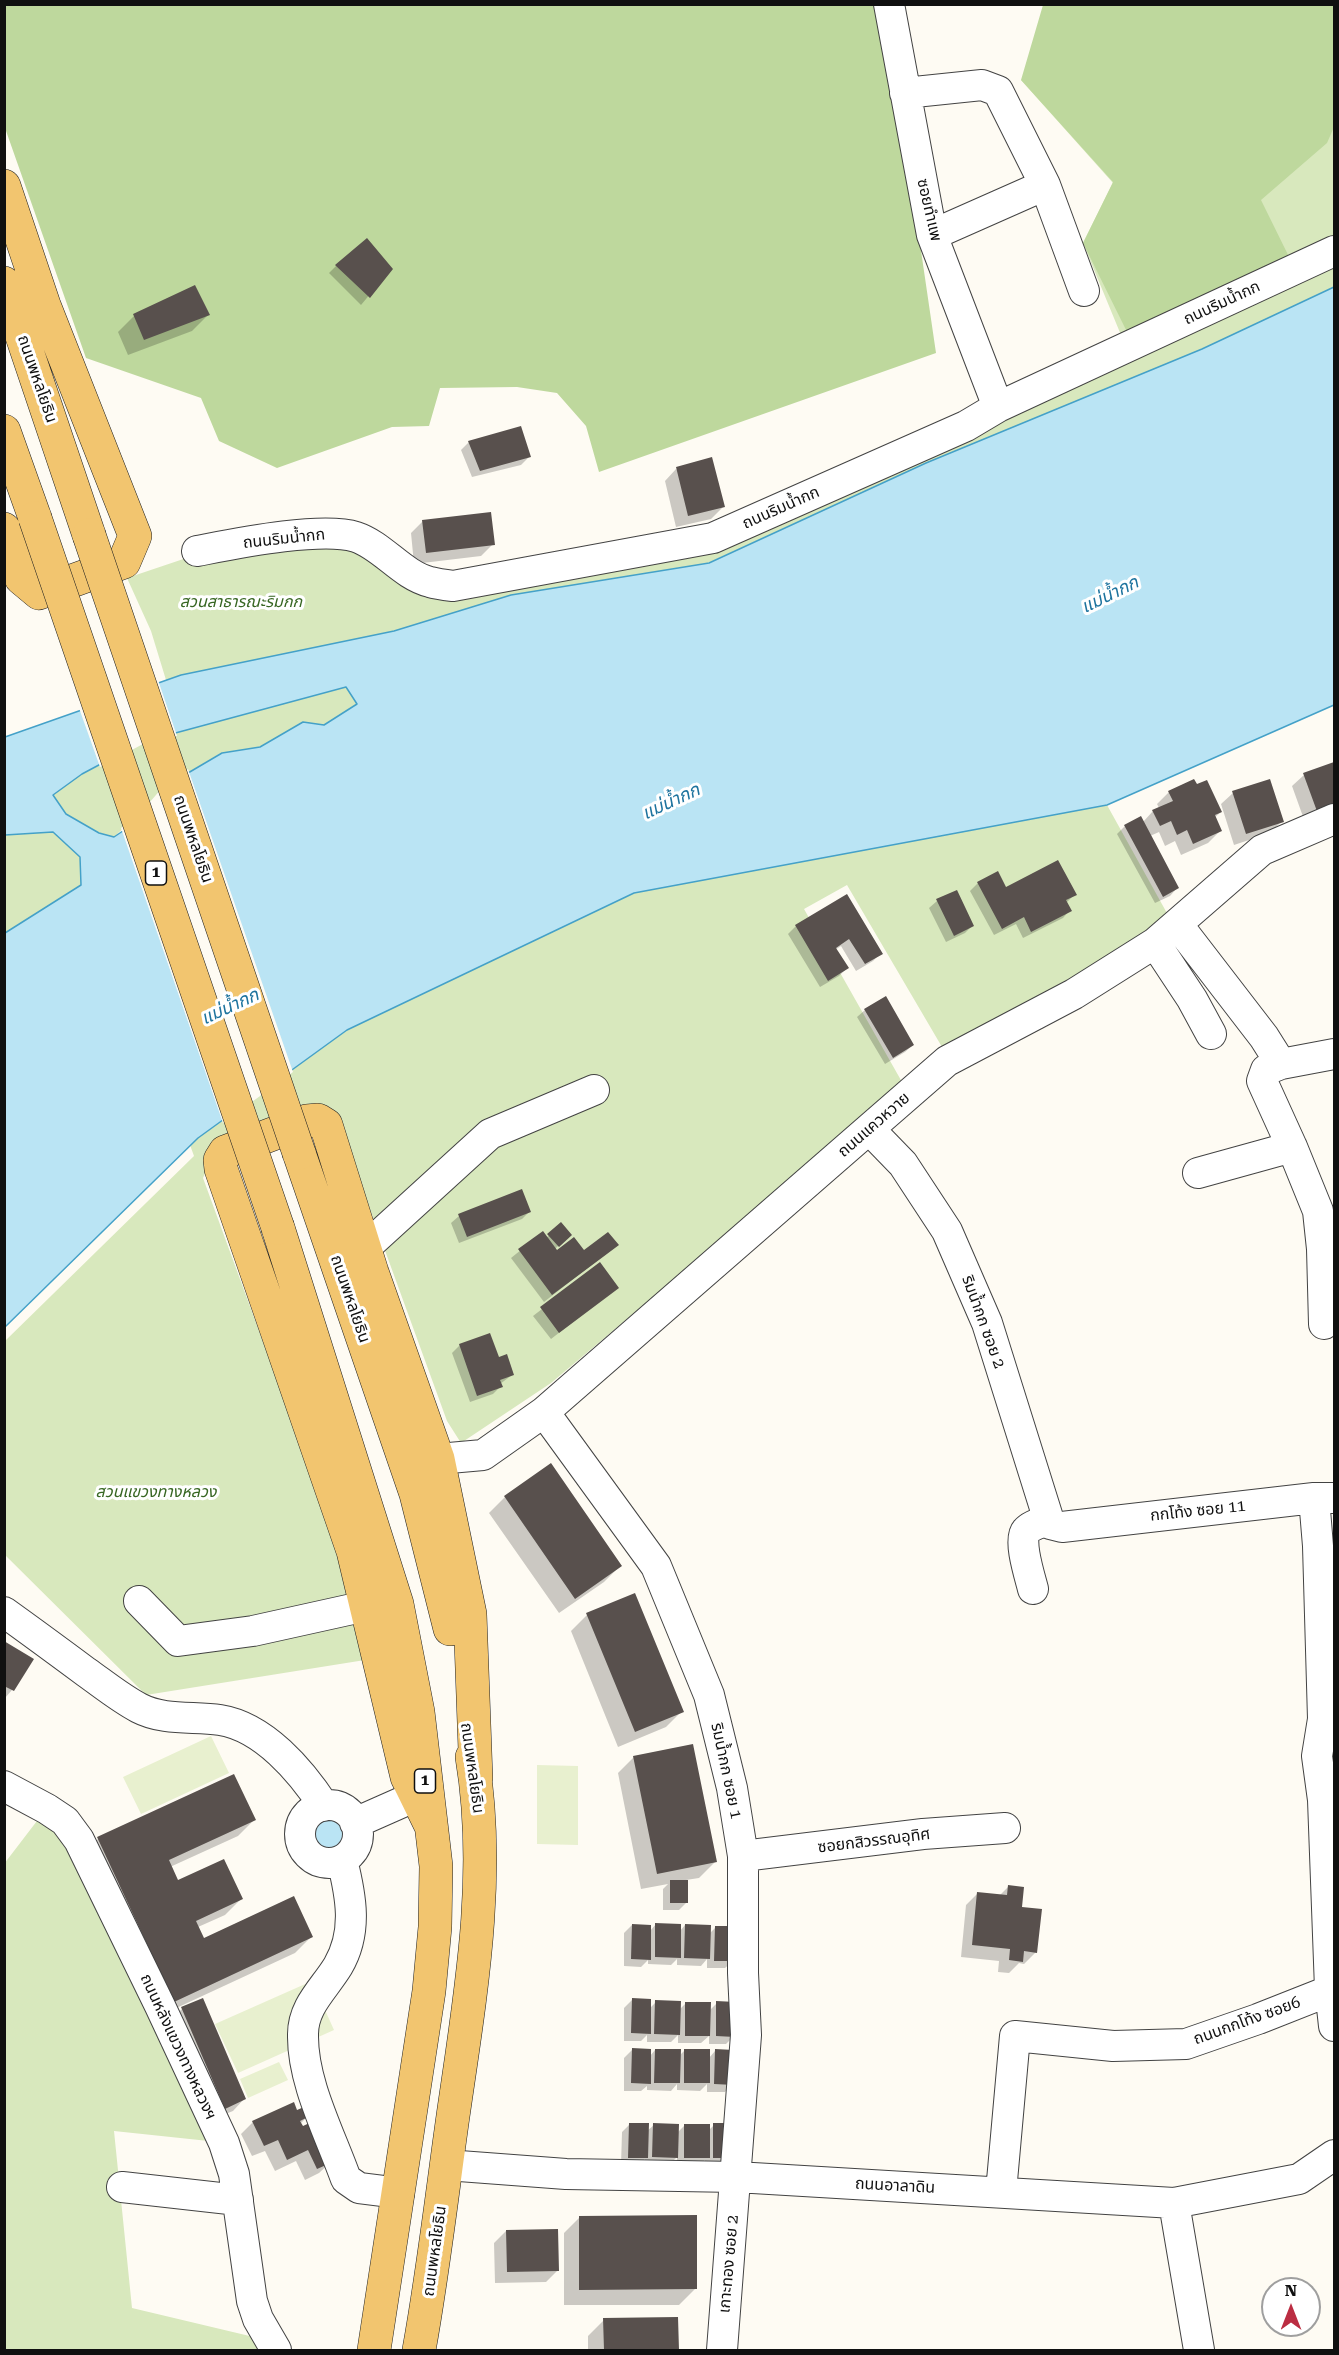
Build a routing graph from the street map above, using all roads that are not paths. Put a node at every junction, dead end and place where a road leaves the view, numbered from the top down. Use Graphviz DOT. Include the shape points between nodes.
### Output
graph roads {
  1 [pos="889,4"];
  2 [pos="905,93"];
  3 [pos="1045,185"];
  4 [pos="4,186"];
  5 [pos="932,235"];
  6 [pos="1335,251"];
  7 [pos="4,283"];
  8 [pos="1084,291"];
  9 [pos="998,408"];
  10 [pos="4,431"];
  11 [pos="4,529"];
  12 [pos="196,551"];
  13 [pos="1335,819"];
  14 [pos="1177,924"];
  15 [pos="1155,943"];
  16 [pos="1210,1034"];
  17 [pos="1335,1054"];
  18 [pos="1281,1064"];
  19 [pos="594,1090"];
  20 [pos="870,1130"];
  21 [pos="1292,1147"];
  22 [pos="1198,1173"];
  23 [pos="365,1248"];
  24 [pos="1324,1324"];
  25 [pos="544,1412"];
  26 [pos="438,1459"];
  27 [pos="1324,1498"];
  28 [pos="1055,1523"];
  29 [pos="1033,1589"];
  30 [pos="139,1601"];
  31 [pos="366,1606"];
  32 [pos="4,1612"];
  33 [pos="1329,1718"];
  34 [pos="476,1778"];
  35 [pos="4,1786"];
  36 [pos="416,1796"];
  37 [pos="324,1806"];
  38 [pos="356,1823"];
  39 [pos="430,1826"];
  40 [pos="1005,1828"];
  41 [pos="743,1856"];
  42 [pos="342,1860"];
  43 [pos="1332,1989"];
  44 [pos="1335,2026"];
  45 [pos="1335,2155"];
  46 [pos="446,2165"];
  47 [pos="736,2177"];
  48 [pos="122,2187"];
  49 [pos="1001,2192"];
  50 [pos="399,2193"];
  51 [pos="238,2200"];
  52 [pos="1174,2203"];
  53 [pos="276,2350"];
  54 [pos="374,2350"];
  55 [pos="419,2350"];
  56 [pos="722,2350"];
  57 [pos="1199,2350"];
  1 -- 2 [label="street, ซอยทำแพ"];
  2 -- 3 [label="street" via="982,85 998,91"];
  2 -- 5 [label="street, ซอยทำแพ"];
  3 -- 5 [label="street"];
  3 -- 8 [label="street"];
  4 -- 11 [label="main road" via="44,304 135,536 124,562 39,594 21,578"];
  5 -- 9 [label="street, ซอยทำแพ"];
  6 -- 9 [label="street, ถนนริมน้ำกก"];
  7 -- 34 [label="main road, ถนนพหลโยธิน, bridge" via="416,1494 448,1616"];
  9 -- 12 [label="street, ถนนริมน้ำกก" via="966,426 713,538 453,586 429,582 411,573 356,537 331,534"];
  10 -- 39 [label="main road, 1, bridge" via="278,1228 397,1604 418,1712"];
  13 -- 14 [label="street, ถนนแควหวาย" via="1262,850"];
  14 -- 15 [label="street, ถนนแควหวาย"];
  14 -- 18 [label="street"];
  15 -- 16 [label="street"];
  15 -- 20 [label="street, ถนนแควหวาย" via="1074,994 947,1061"];
  17 -- 18 [label="street"];
  18 -- 21 [label="street" via="1266,1070 1262,1081"];
  19 -- 23 [label="street" via="490,1134"];
  20 -- 25 [label="street, ถนนแควหวาย"];
  20 -- 28 [label="street, ริมน้ำกก ซอย 2" via="903,1164 947,1231 987,1323"];
  21 -- 22 [label="street"];
  21 -- 24 [label="street" via="1318,1211"];
  23 -- 26 [label="main road"];
  23 -- 31 [label="main road" via="326,1125 318,1120 307,1121 225,1152 220,1160 221,1169 353,1551"];
  25 -- 26 [label="street, ถนนแควหวาย" via="483,1455"];
  25 -- 41 [label="street, ริมน้ำกก ซอย 1" via="656,1566 709,1695 732,1788"];
  26 -- 34 [label="main road" via="470,1614"];
  27 -- 28 [label="street, กกโท้ง ซอย 11"];
  27 -- 33 [label="street" via="1318,1546"];
  28 -- 29 [label="street" via="1027,1530 1022,1542"];
  30 -- 31 [label="street" via="178,1641 253,1631"];
  31 -- 36 [label="main road" via="407,1777"];
  32 -- 37 [label="street" via="141,1709 176,1718 222,1720 251,1732 279,1751 307,1780"];
  33 -- 43 [label="street" via="1317,1756 1323,1800"];
  34 -- 46 [label="main road, ถนนพหลโยธิน" via="481,1833 479,1895 471,1992"];
  35 -- 51 [label="street, ถนนหลังแขวงทางหลวงฯ" via="64,1821 79,1840 224,2143"];
  36 -- 38 [label="street"];
  36 -- 39 [label="main road"];
  37 -- 38 [label="street" via="348,1812"];
  37 -- 42 [label="street" via="309,1813 303,1821 301,1843 309,1855 322,1862"];
  38 -- 42 [label="street" via="354,1848"];
  39 -- 50 [label="main road, 1" via="435,1866 434,1937"];
  40 -- 41 [label="street, ซอยกสิวรรณอุทิศ"];
  41 -- 47 [label="street, ริมน้ำกก ซอย 1" via="746,2035"];
  42 -- 50 [label="street" via="352,1898 350,1934 338,1965 311,2003 303,2033 307,2073 346,2179 359,2188"];
  43 -- 44 [label="street"];
  43 -- 49 [label="street, ถนนกกโท้ง ซอย6" via="1185,2044 1113,2046 1015,2036"];
  45 -- 52 [label="street, ถนนอาลาดิน" via="1299,2179"];
  46 -- 47 [label="street, ถนนอาลาดิน" via="566,2174"];
  46 -- 55 [label="main road, ถนนพหลโยธิน"];
  47 -- 49 [label="street, ถนนอาลาดิน"];
  47 -- 56 [label="street, เกาะทอง ซอย 2"];
  48 -- 51 [label="street"];
  49 -- 52 [label="street, ถนนอาลาดิน"];
  50 -- 54 [label="main road, 1"];
  51 -- 53 [label="street, ถนนหลังแขวงทางหลวงฯ" via="252,2301"];
  52 -- 57 [label="street"];
}
